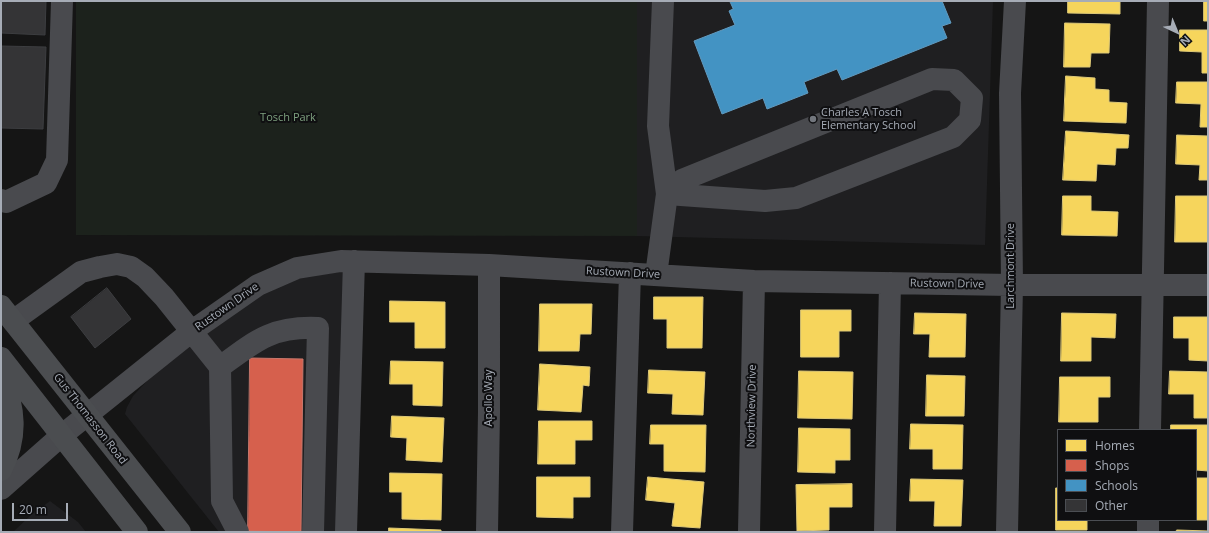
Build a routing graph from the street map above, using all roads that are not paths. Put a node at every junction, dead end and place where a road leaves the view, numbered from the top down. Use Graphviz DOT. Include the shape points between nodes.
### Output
graph roads {
  1 [pos="62,1"];
  2 [pos="663,1"];
  3 [pos="1015,1"];
  4 [pos="1158,1"];
  5 [pos="667,194"];
  6 [pos="1,200"];
  7 [pos="354,261"];
  8 [pos="489,265"];
  9 [pos="630,273"];
  10 [pos="656,275"];
  11 [pos="754,280"];
  12 [pos="890,283"];
  13 [pos="1012,285"];
  14 [pos="1152,285"];
  15 [pos="1208,285"];
  16 [pos="7,314"];
  17 [pos="192,331"];
  18 [pos="1,358"];
  19 [pos="220,367"];
  20 [pos="1,374"];
  21 [pos="87,416"];
  22 [pos="1150,429"];
  23 [pos="61,436"];
  24 [pos="1,470"];
  25 [pos="1,489"];
  26 [pos="1148,521"];
  27 [pos="138,532"];
  28 [pos="180,532"];
  29 [pos="238,532"];
  30 [pos="313,532"];
  31 [pos="346,532"];
  32 [pos="487,532"];
  33 [pos="622,532"];
  34 [pos="749,532"];
  35 [pos="885,532"];
  36 [pos="1007,532"];
  37 [pos="1148,532"];
  1 -- 6 [label="street" via="58,160 46,183 6,202"];
  2 -- 5 [label="street" via="658,126"];
  3 -- 13 [label="street, Larchmont Drive" via="1010,93"];
  4 -- 14 [label="street"];
  5 -- 5 [label="street" via="765,201 796,198 952,137 970,120 972,98 954,80 932,79 682,180"];
  5 -- 10 [label="street"];
  7 -- 8 [label="street, Rustown Drive"];
  7 -- 17 [label="street, Rustown Drive" via="297,268 258,285"];
  7 -- 31 [label="street"];
  8 -- 9 [label="street, Rustown Drive"];
  8 -- 32 [label="street, Apollo Way"];
  9 -- 10 [label="street, Rustown Drive"];
  9 -- 33 [label="street"];
  10 -- 11 [label="street, Rustown Drive"];
  11 -- 12 [label="street, Rustown Drive"];
  11 -- 34 [label="street, Northview Drive"];
  12 -- 13 [label="street, Rustown Drive"];
  12 -- 35 [label="street"];
  13 -- 14 [label="street, Rustown Drive"];
  13 -- 36 [label="street, Larchmont Drive"];
  14 -- 15 [label="street, Rustown Drive"];
  14 -- 22 [label="street"];
  16 -- 17 [label="street" via="81,272 117,264 132,267 145,277"];
  16 -- 21 [label="main road, Gus Thomasson Road"];
  17 -- 19 [label="street"];
  17 -- 21 [label="street, Rustown Drive"];
  18 -- 23 [label="main road"];
  19 -- 29 [label="street" via="222,501"];
  19 -- 30 [label="street" via="259,339 278,331 300,327 318,328"];
  20 -- 24 [label="main road" via="10,396 13,416 9,455"];
  21 -- 23 [label="street, Rustown Drive"];
  21 -- 28 [label="main road, Gus Thomasson Road"];
  23 -- 25 [label="street, Rustown Drive"];
  23 -- 27 [label="main road"];
  26 -- 37 [label="street"];
}
